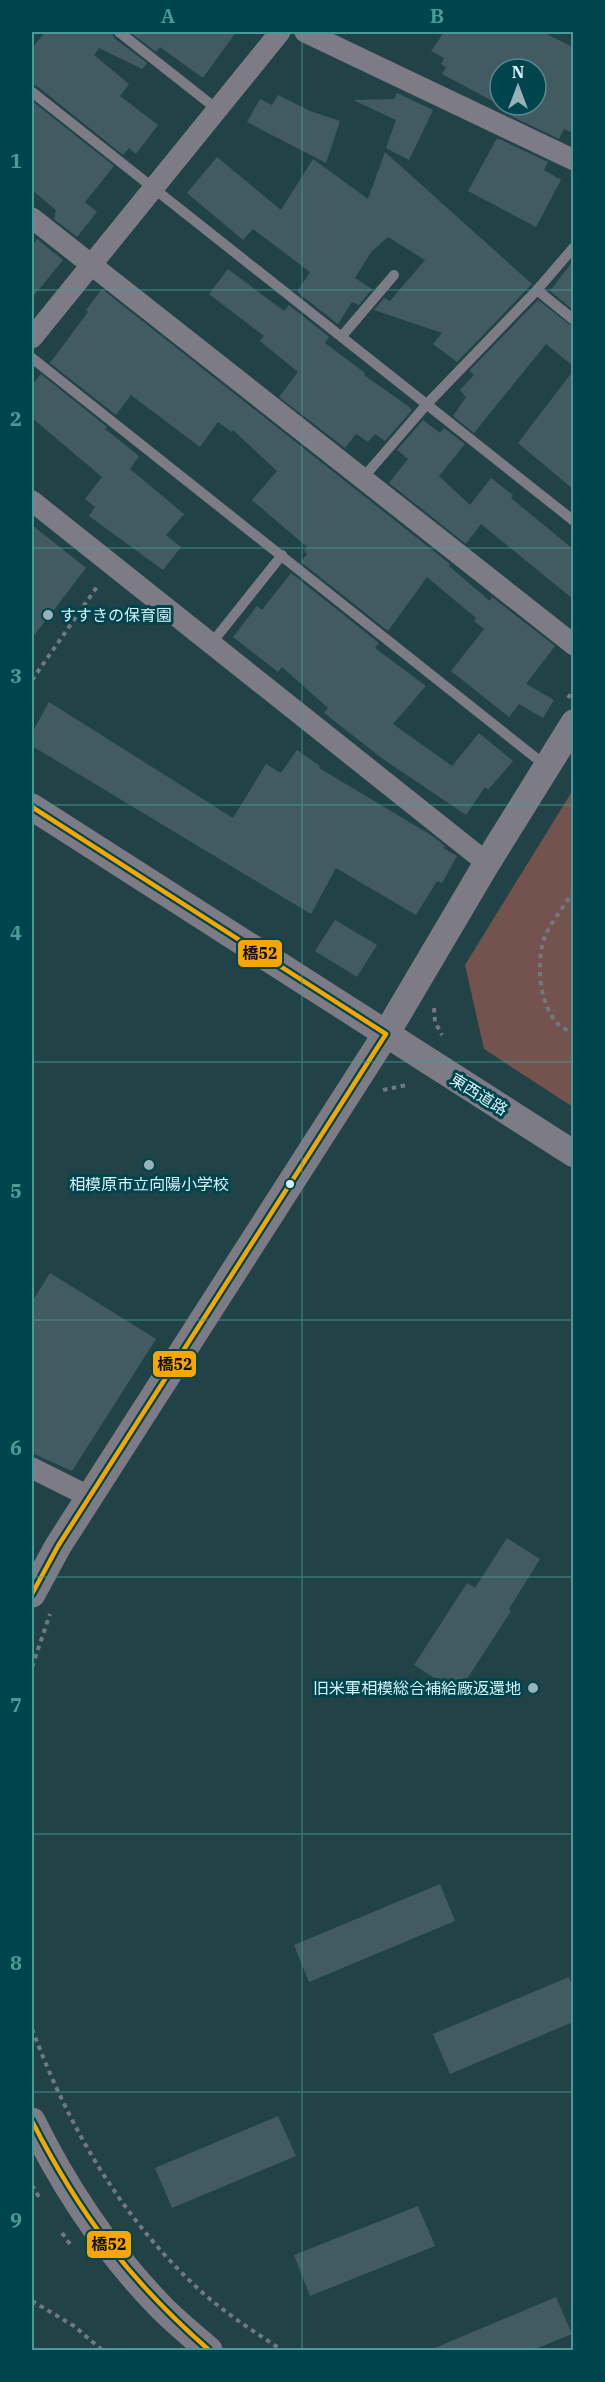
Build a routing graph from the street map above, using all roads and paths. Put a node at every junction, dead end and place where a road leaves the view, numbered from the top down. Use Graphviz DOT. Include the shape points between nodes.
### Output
graph roads {
  1 [pos="119,32"];
  2 [pos="279,32"];
  3 [pos="305,32"];
  4 [pos="32,92"];
  5 [pos="218,110"];
  6 [pos="573,160"];
  7 [pos="153,190"];
  8 [pos="32,218"];
  9 [pos="573,247"];
  10 [pos="91,264"];
  11 [pos="394,275"];
  12 [pos="537,290"];
  13 [pos="573,320"];
  14 [pos="342,336"];
  15 [pos="32,338"];
  16 [pos="32,358"];
  17 [pos="427,404"];
  18 [pos="362,479"];
  19 [pos="32,501"];
  20 [pos="573,521"];
  21 [pos="282,555"];
  22 [pos="111,566"];
  23 [pos="211,644"];
  24 [pos="573,645"];
  25 [pos="32,680"];
  26 [pos="573,723"];
  27 [pos="546,766"];
  28 [pos="32,807"];
  29 [pos="487,863"];
  30 [pos="573,891"];
  31 [pos="386,1034"];
  32 [pos="573,1034"];
  33 [pos="573,1154"];
  34 [pos="32,1468"];
  35 [pos="90,1497"];
  36 [pos="32,1594"];
  37 [pos="32,2028"];
  38 [pos="32,2121"];
  39 [pos="32,2301"];
  40 [pos="102,2350"];
  41 [pos="209,2350"];
  42 [pos="282,2350"];
  1 -- 5 [label="lane"];
  2 -- 5 [label="street"];
  3 -- 6 [label="street"];
  4 -- 7 [label="lane"];
  5 -- 7 [label="street"];
  7 -- 10 [label="street"];
  7 -- 14 [label="lane"];
  8 -- 10 [label="street"];
  9 -- 12 [label="lane"];
  10 -- 15 [label="street"];
  10 -- 18 [label="street"];
  11 -- 14 [label="lane"];
  12 -- 13 [label="lane"];
  12 -- 17 [label="lane"];
  14 -- 17 [label="lane"];
  16 -- 21 [label="lane"];
  17 -- 18 [label="lane"];
  17 -- 20 [label="lane"];
  18 -- 24 [label="street"];
  19 -- 22 [label="street"];
  21 -- 23 [label="lane"];
  21 -- 27 [label="lane"];
  22 -- 23 [label="street"];
  22 -- 25 [label="path"];
  23 -- 29 [label="street"];
  26 -- 27 [label="street"];
  27 -- 29 [label="street"];
  28 -- 31 [label="street, 東西道路"];
  29 -- 31 [label="street"];
  30 -- 32 [label="path" via="545,937 540,971 549,1010 558,1025"];
  31 -- 33 [label="street, 東西道路"];
  31 -- 35 [label="street"];
  34 -- 35 [label="street"];
  35 -- 36 [label="street"];
  37 -- 42 [label="path" via="77,2133 138,2224 207,2296"];
  38 -- 41 [label="street" via="56,2169 111,2250 159,2305"];
  39 -- 40 [label="path" via="74,2326"];
}
